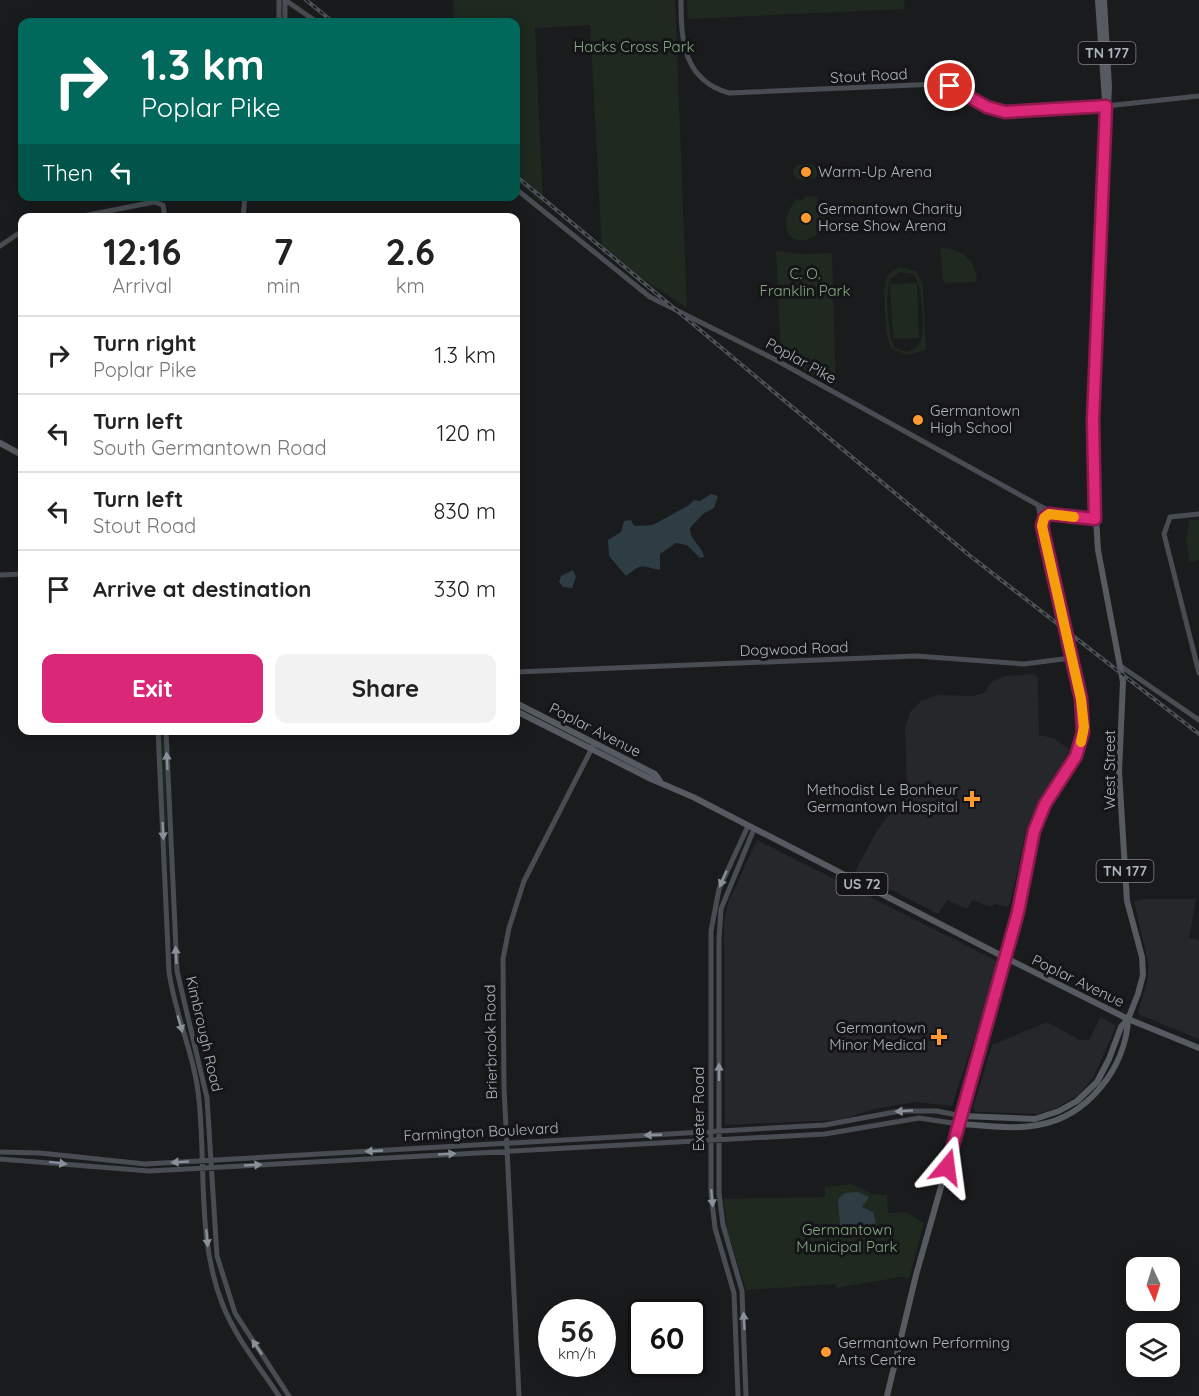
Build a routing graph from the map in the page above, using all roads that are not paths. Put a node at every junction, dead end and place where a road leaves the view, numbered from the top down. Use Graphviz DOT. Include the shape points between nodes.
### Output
graph roads {
  1 [pos="279,0"];
  2 [pos="285,0"];
  3 [pos="681,0"];
  4 [pos="1098,0"];
  5 [pos="1104,0"];
  6 [pos="298,10"];
  7 [pos="282,18"];
  8 [pos="283,18"];
  9 [pos="285,18"];
  10 [pos="311,18"];
  11 [pos="1199,96"];
  12 [pos="1106,106"];
  13 [pos="520,192"];
  14 [pos="96,213"];
  15 [pos="165,213"];
  16 [pos="18,234"];
  17 [pos="0,246"];
  18 [pos="0,443"];
  19 [pos="18,453"];
  20 [pos="1038,505"];
  21 [pos="1056,514"];
  22 [pos="1199,514"];
  23 [pos="1095,519"];
  24 [pos="1042,526"];
  25 [pos="18,574"];
  26 [pos="0,575"];
  27 [pos="1071,658"];
  28 [pos="1122,667"];
  29 [pos="520,672"];
  30 [pos="1199,674"];
  31 [pos="520,705"];
  32 [pos="520,713"];
  33 [pos="1199,720"];
  34 [pos="158,735"];
  35 [pos="166,735"];
  36 [pos="593,747"];
  37 [pos="751,828"];
  38 [pos="1006,958"];
  39 [pos="1128,1019"];
  40 [pos="1199,1048"];
  41 [pos="962,1116"];
  42 [pos="959,1124"];
  43 [pos="797,1126"];
  44 [pos="785,1127"];
  45 [pos="837,1128"];
  46 [pos="711,1131"];
  47 [pos="720,1131"];
  48 [pos="820,1134"];
  49 [pos="785,1136"];
  50 [pos="720,1139"];
  51 [pos="712,1140"];
  52 [pos="507,1143"];
  53 [pos="400,1149"];
  54 [pos="507,1150"];
  55 [pos="0,1152"];
  56 [pos="400,1157"];
  57 [pos="0,1159"];
  58 [pos="203,1160"];
  59 [pos="211,1160"];
  60 [pos="113,1165"];
  61 [pos="203,1168"];
  62 [pos="211,1168"];
  63 [pos="279,1396"];
  64 [pos="289,1396"];
  65 [pos="519,1396"];
  66 [pos="738,1396"];
  67 [pos="746,1396"];
  68 [pos="887,1396"];
  1 -- 7 [label="street"];
  2 -- 6 [label="street"];
  2 -- 8 [label="street"];
  3 -- 12 [label="street, Stout Road" via="683,48 694,71 722,91 749,94 939,84 959,89 987,107 1005,112"];
  4 -- 12 [label="main road, TN 177"];
  5 -- 12 [label="main road, TN 177" via="1109,87"];
  6 -- 9 [label="street"];
  6 -- 10 [label="street"];
  11 -- 12 [label="street, Stout Road"];
  12 -- 23 [label="main road, TN 177" via="1093,428"];
  13 -- 20 [label="street, Poplar Pike" via="650,297 774,359"];
  14 -- 15 [label="street" via="145,202 164,205"];
  16 -- 17 [label="street"];
  18 -- 19 [label="main road"];
  20 -- 21 [label="street, Poplar Pike"];
  20 -- 24 [label="street"];
  21 -- 23 [label="street, Poplar Pike"];
  21 -- 24 [label="street" via="1046,516"];
  22 -- 30 [label="street" via="1170,517 1164,528"];
  23 -- 28 [label="main road, West Street / TN 177" via="1102,576"];
  24 -- 27 [label="street"];
  25 -- 26 [label="street"];
  27 -- 29 [label="street, Dogwood Road" via="1024,664 916,656"];
  27 -- 38 [label="street" via="1083,710 1083,738 1038,820"];
  28 -- 33 [label="street"];
  28 -- 39 [label="main road, West Street / TN 177" via="1119,772 1127,901 1143,969"];
  31 -- 36 [label="main road, Poplar Avenue"];
  32 -- 36 [label="main road, Poplar Avenue / US 72"];
  34 -- 58 [label="street, Kimbrough Road, one-way" via="169,972 199,1098"];
  59 -- 35 [label="street, Kimbrough Road, one-way" via="205,1087 177,971"];
  36 -- 37 [label="main road, Poplar Avenue / US 72"];
  36 -- 52 [label="street, Brierbrook Road" via="524,881 506,941 501,986"];
  37 -- 38 [label="main road, Poplar Avenue / US 72"];
  37 -- 46 [label="street, Exeter Road, one-way" via="719,889 714,908"];
  47 -- 37 [label="street, Exeter Road, one-way" via="721,909"];
  38 -- 39 [label="main road, Poplar Avenue / US 72"];
  38 -- 41 [label="main road"];
  39 -- 40 [label="main road, Poplar Avenue / US 72"];
  39 -- 41 [label="main road" via="1097,1082 1068,1106 1035,1119"];
  39 -- 42 [label="main road" via="1128,1030 1107,1080 1080,1107 1039,1125"];
  41 -- 42 [label="main road"];
  41 -- 45 [label="street, Farmington Boulevard, one-way" via="913,1110 882,1113"];
  42 -- 45 [label="street, Farmington Boulevard" via="919,1118"];
  42 -- 68 [label="main road" via="910,1294"];
  43 -- 44 [label="street, Farmington Boulevard"];
  43 -- 45 [label="street, Farmington Boulevard"];
  43 -- 48 [label="street" via="817,1129"];
  44 -- 47 [label="street, Farmington Boulevard"];
  44 -- 49 [label="street"];
  45 -- 48 [label="street, Farmington Boulevard"];
  46 -- 47 [label="street, Farmington Boulevard"];
  46 -- 51 [label="street, Exeter Road"];
  46 -- 52 [label="street, Farmington Boulevard, one-way"];
  47 -- 50 [label="street, Exeter Road"];
  48 -- 49 [label="street, Farmington Boulevard"];
  49 -- 50 [label="street, Farmington Boulevard"];
  50 -- 51 [label="street, Farmington Boulevard"];
  67 -- 50 [label="street, Exeter Road, one-way" via="742,1292 723,1225"];
  51 -- 54 [label="street, Farmington Boulevard"];
  51 -- 66 [label="street, Exeter Road, one-way" via="715,1228 734,1293"];
  52 -- 53 [label="street, Farmington Boulevard"];
  52 -- 54 [label="street, Brierbrook Road"];
  53 -- 56 [label="street"];
  53 -- 59 [label="street, Farmington Boulevard, one-way"];
  56 -- 54 [label="street, Farmington Boulevard, one-way"];
  54 -- 65 [label="street, Brierbrook Road"];
  55 -- 60 [label="street, Farmington Boulevard" via="40,1153"];
  62 -- 56 [label="street, Farmington Boulevard, one-way"];
  57 -- 60 [label="street, Farmington Boulevard, one-way"];
  58 -- 59 [label="street, Farmington Boulevard"];
  58 -- 60 [label="street, Farmington Boulevard, one-way"];
  58 -- 61 [label="street, Kimbrough Road"];
  59 -- 62 [label="street, Kimbrough Road"];
  60 -- 61 [label="street, Farmington Boulevard" via="149,1171"];
  61 -- 62 [label="street, Farmington Boulevard"];
  61 -- 63 [label="street, Kimbrough Road, one-way" via="208,1246 216,1285 240,1338"];
  64 -- 62 [label="street, Kimbrough Road, one-way" via="241,1323 223,1281 216,1247"];
}
